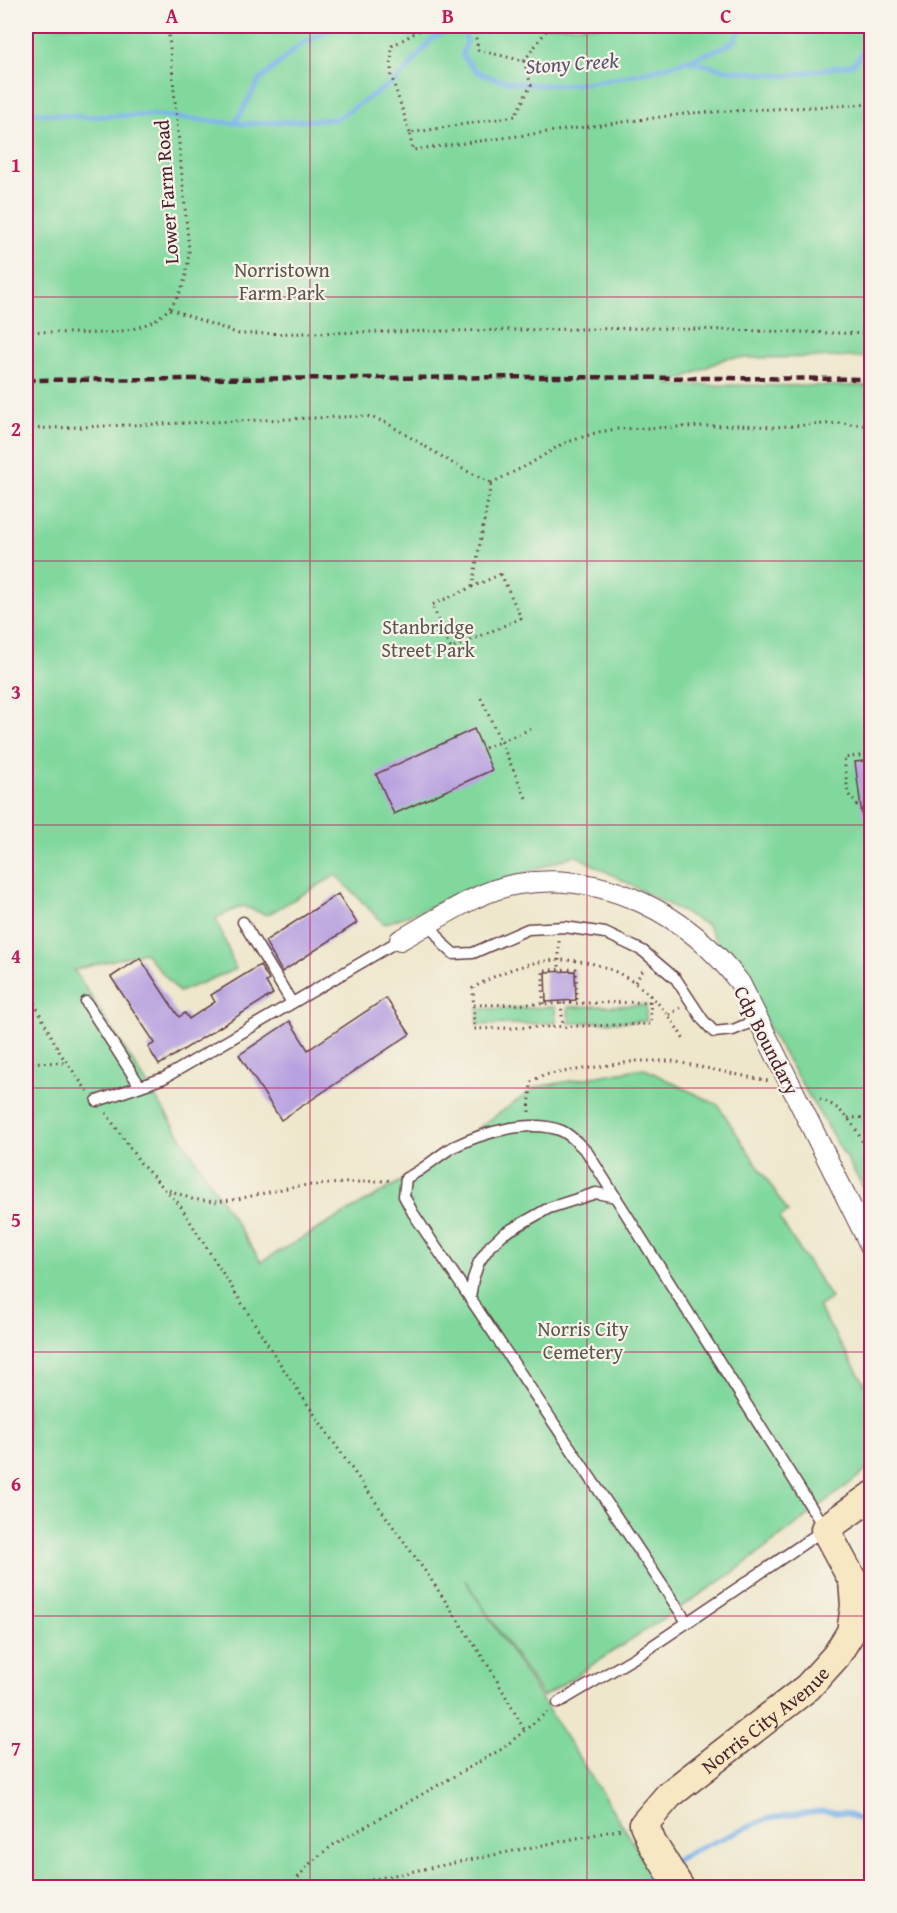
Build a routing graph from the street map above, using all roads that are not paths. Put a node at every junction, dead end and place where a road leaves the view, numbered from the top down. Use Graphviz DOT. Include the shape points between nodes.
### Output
graph roads {
  1 [pos="243,922"];
  2 [pos="430,924"];
  3 [pos="400,940"];
  4 [pos="86,1002"];
  5 [pos="292,1003"];
  6 [pos="759,1019"];
  7 [pos="140,1086"];
  8 [pos="96,1101"];
  9 [pos="616,1197"];
  10 [pos="872,1249"];
  11 [pos="470,1298"];
  12 [pos="872,1496"];
  13 [pos="825,1529"];
  14 [pos="687,1622"];
  15 [pos="558,1703"];
  16 [pos="677,1882"];
  1 -- 5 [label="lane"];
  2 -- 3 [label="street, Cdp Boundary"];
  2 -- 6 [label="lane" via="454,954 473,953 528,929 559,927 605,933 643,951 676,979 714,1032 733,1030"];
  2 -- 6 [label="street, Cdp Boundary" via="480,896 517,884 570,882 620,892 669,916 710,948 740,982"];
  3 -- 5 [label="lane"];
  4 -- 7 [label="lane"];
  5 -- 7 [label="lane" via="164,1078"];
  6 -- 10 [label="street, Cdp Boundary"];
  7 -- 8 [label="lane"];
  9 -- 11 [label="lane" via="596,1193 549,1208 502,1234 479,1262"];
  9 -- 11 [label="lane" via="579,1144 562,1131 528,1126 494,1132 452,1148 406,1178 404,1196"];
  9 -- 13 [label="lane"];
  11 -- 14 [label="lane"];
  12 -- 13 [label="street"];
  13 -- 14 [label="lane"];
  13 -- 16 [label="street, Norris City Avenue" via="853,1581 851,1632 808,1687 669,1795 648,1834"];
  14 -- 15 [label="lane"];
}
